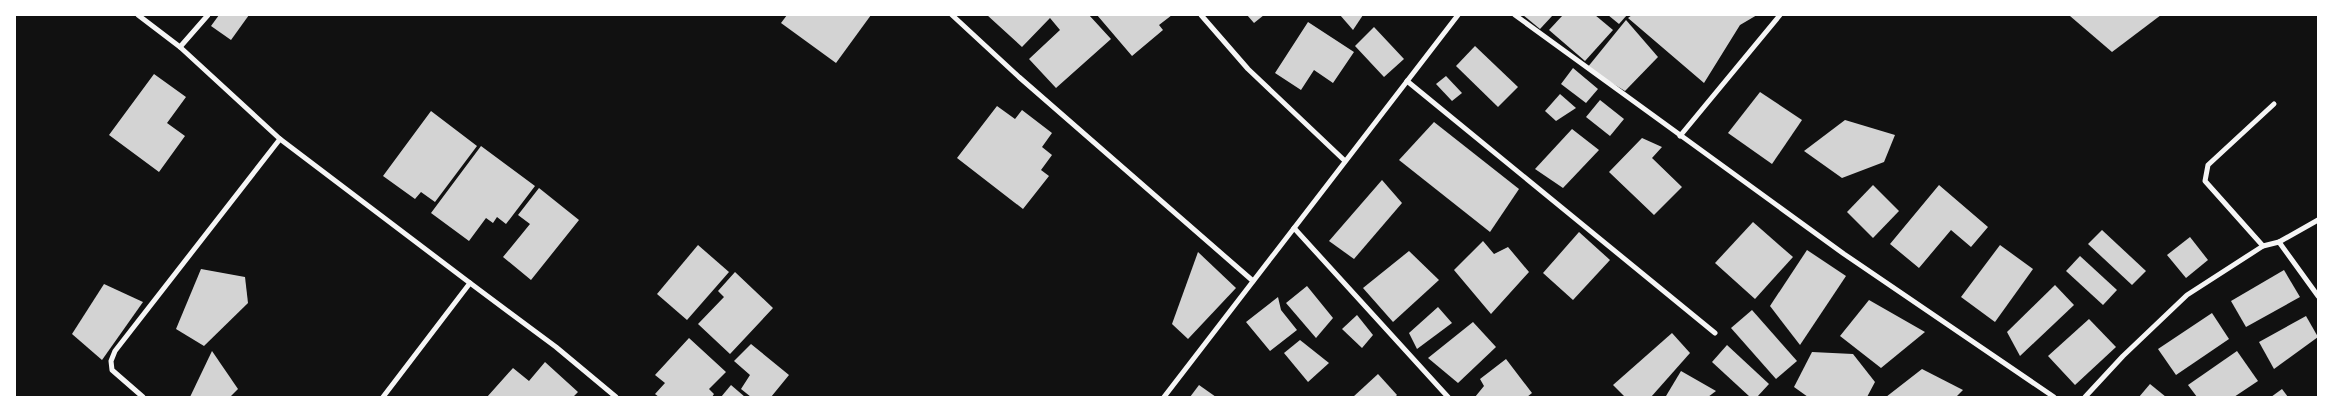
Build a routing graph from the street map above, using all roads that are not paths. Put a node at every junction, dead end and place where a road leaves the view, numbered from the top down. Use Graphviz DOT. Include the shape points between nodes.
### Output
graph roads {
  1 [pos="138,15"];
  2 [pos="208,15"];
  3 [pos="952,15"];
  4 [pos="1201,15"];
  5 [pos="1458,15"];
  6 [pos="1515,15"];
  7 [pos="1780,15"];
  8 [pos="180,46"];
  9 [pos="1407,81"];
  10 [pos="2274,104"];
  11 [pos="1680,136"];
  12 [pos="280,139"];
  13 [pos="1345,161"];
  14 [pos="2318,220"];
  15 [pos="1294,228"];
  16 [pos="2279,242"];
  17 [pos="2263,246"];
  18 [pos="1253,281"];
  19 [pos="470,283"];
  20 [pos="2318,296"];
  21 [pos="1715,333"];
  22 [pos="143,397"];
  23 [pos="383,397"];
  24 [pos="616,397"];
  25 [pos="1164,397"];
  26 [pos="1448,397"];
  27 [pos="2054,397"];
  28 [pos="2085,397"];
  1 -- 8 [label="street"];
  2 -- 8 [label="street"];
  3 -- 18 [label="street"];
  4 -- 13 [label="street" via="1248,69"];
  5 -- 9 [label="street"];
  6 -- 11 [label="street"];
  7 -- 11 [label="street"];
  8 -- 12 [label="street"];
  9 -- 13 [label="street"];
  9 -- 21 [label="street"];
  10 -- 17 [label="street" via="2208,165 2205,181"];
  11 -- 27 [label="street" via="1844,254"];
  12 -- 19 [label="street"];
  12 -- 22 [label="street" via="115,351 112,370"];
  13 -- 15 [label="street"];
  14 -- 16 [label="street"];
  15 -- 18 [label="street"];
  15 -- 26 [label="street"];
  16 -- 17 [label="street"];
  16 -- 20 [label="street"];
  17 -- 28 [label="street" via="2187,295"];
  18 -- 25 [label="street"];
  19 -- 23 [label="street"];
  19 -- 24 [label="street"];
}
